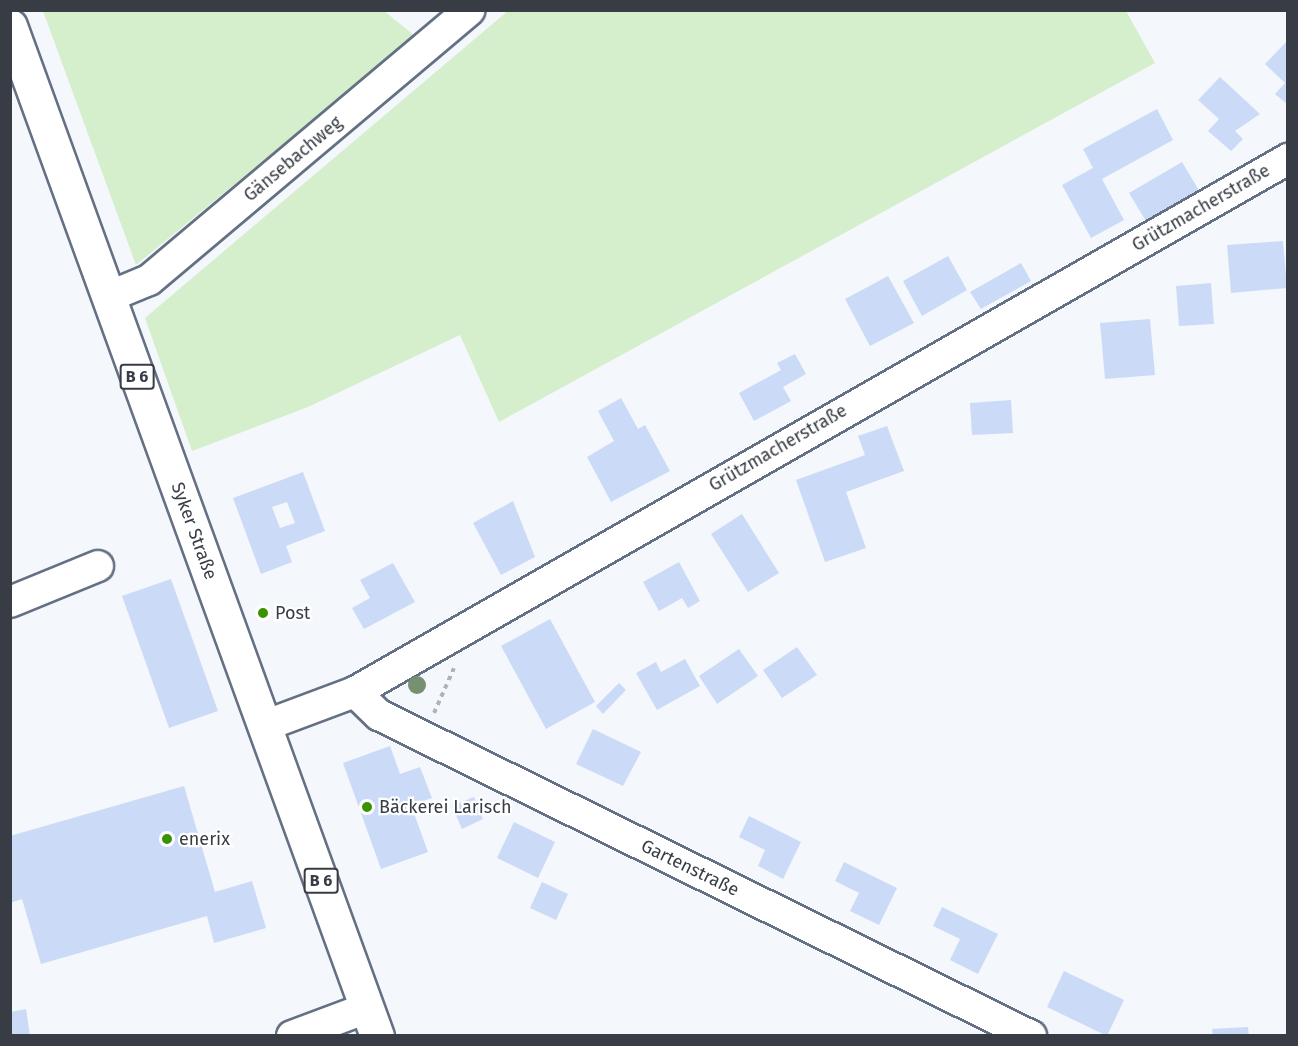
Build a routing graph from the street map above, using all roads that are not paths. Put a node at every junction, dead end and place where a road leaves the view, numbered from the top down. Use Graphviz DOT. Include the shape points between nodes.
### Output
graph roads {
  1 [pos="470,10"];
  2 [pos="10,26"];
  3 [pos="1287,159"];
  4 [pos="108,297"];
  5 [pos="98,566"];
  6 [pos="10,602"];
  7 [pos="355,692"];
  8 [pos="264,726"];
  9 [pos="372,1022"];
  10 [pos="292,1035"];
  11 [pos="1031,1035"];
  1 -- 4 [label="street, Gänsebachweg" via="149,280"];
  2 -- 4 [label="main road, Syker Straße / B 6"];
  3 -- 7 [label="street, Grützmacherstraße"];
  4 -- 8 [label="main road, Syker Straße / B 6"];
  5 -- 6 [label="street"];
  7 -- 8 [label="street, Grützmacherstraße"];
  7 -- 11 [label="street, Gartenstraße" via="379,715"];
  8 -- 9 [label="main road, Syker Straße / B 6"];
  9 -- 10 [label="street"];
}
